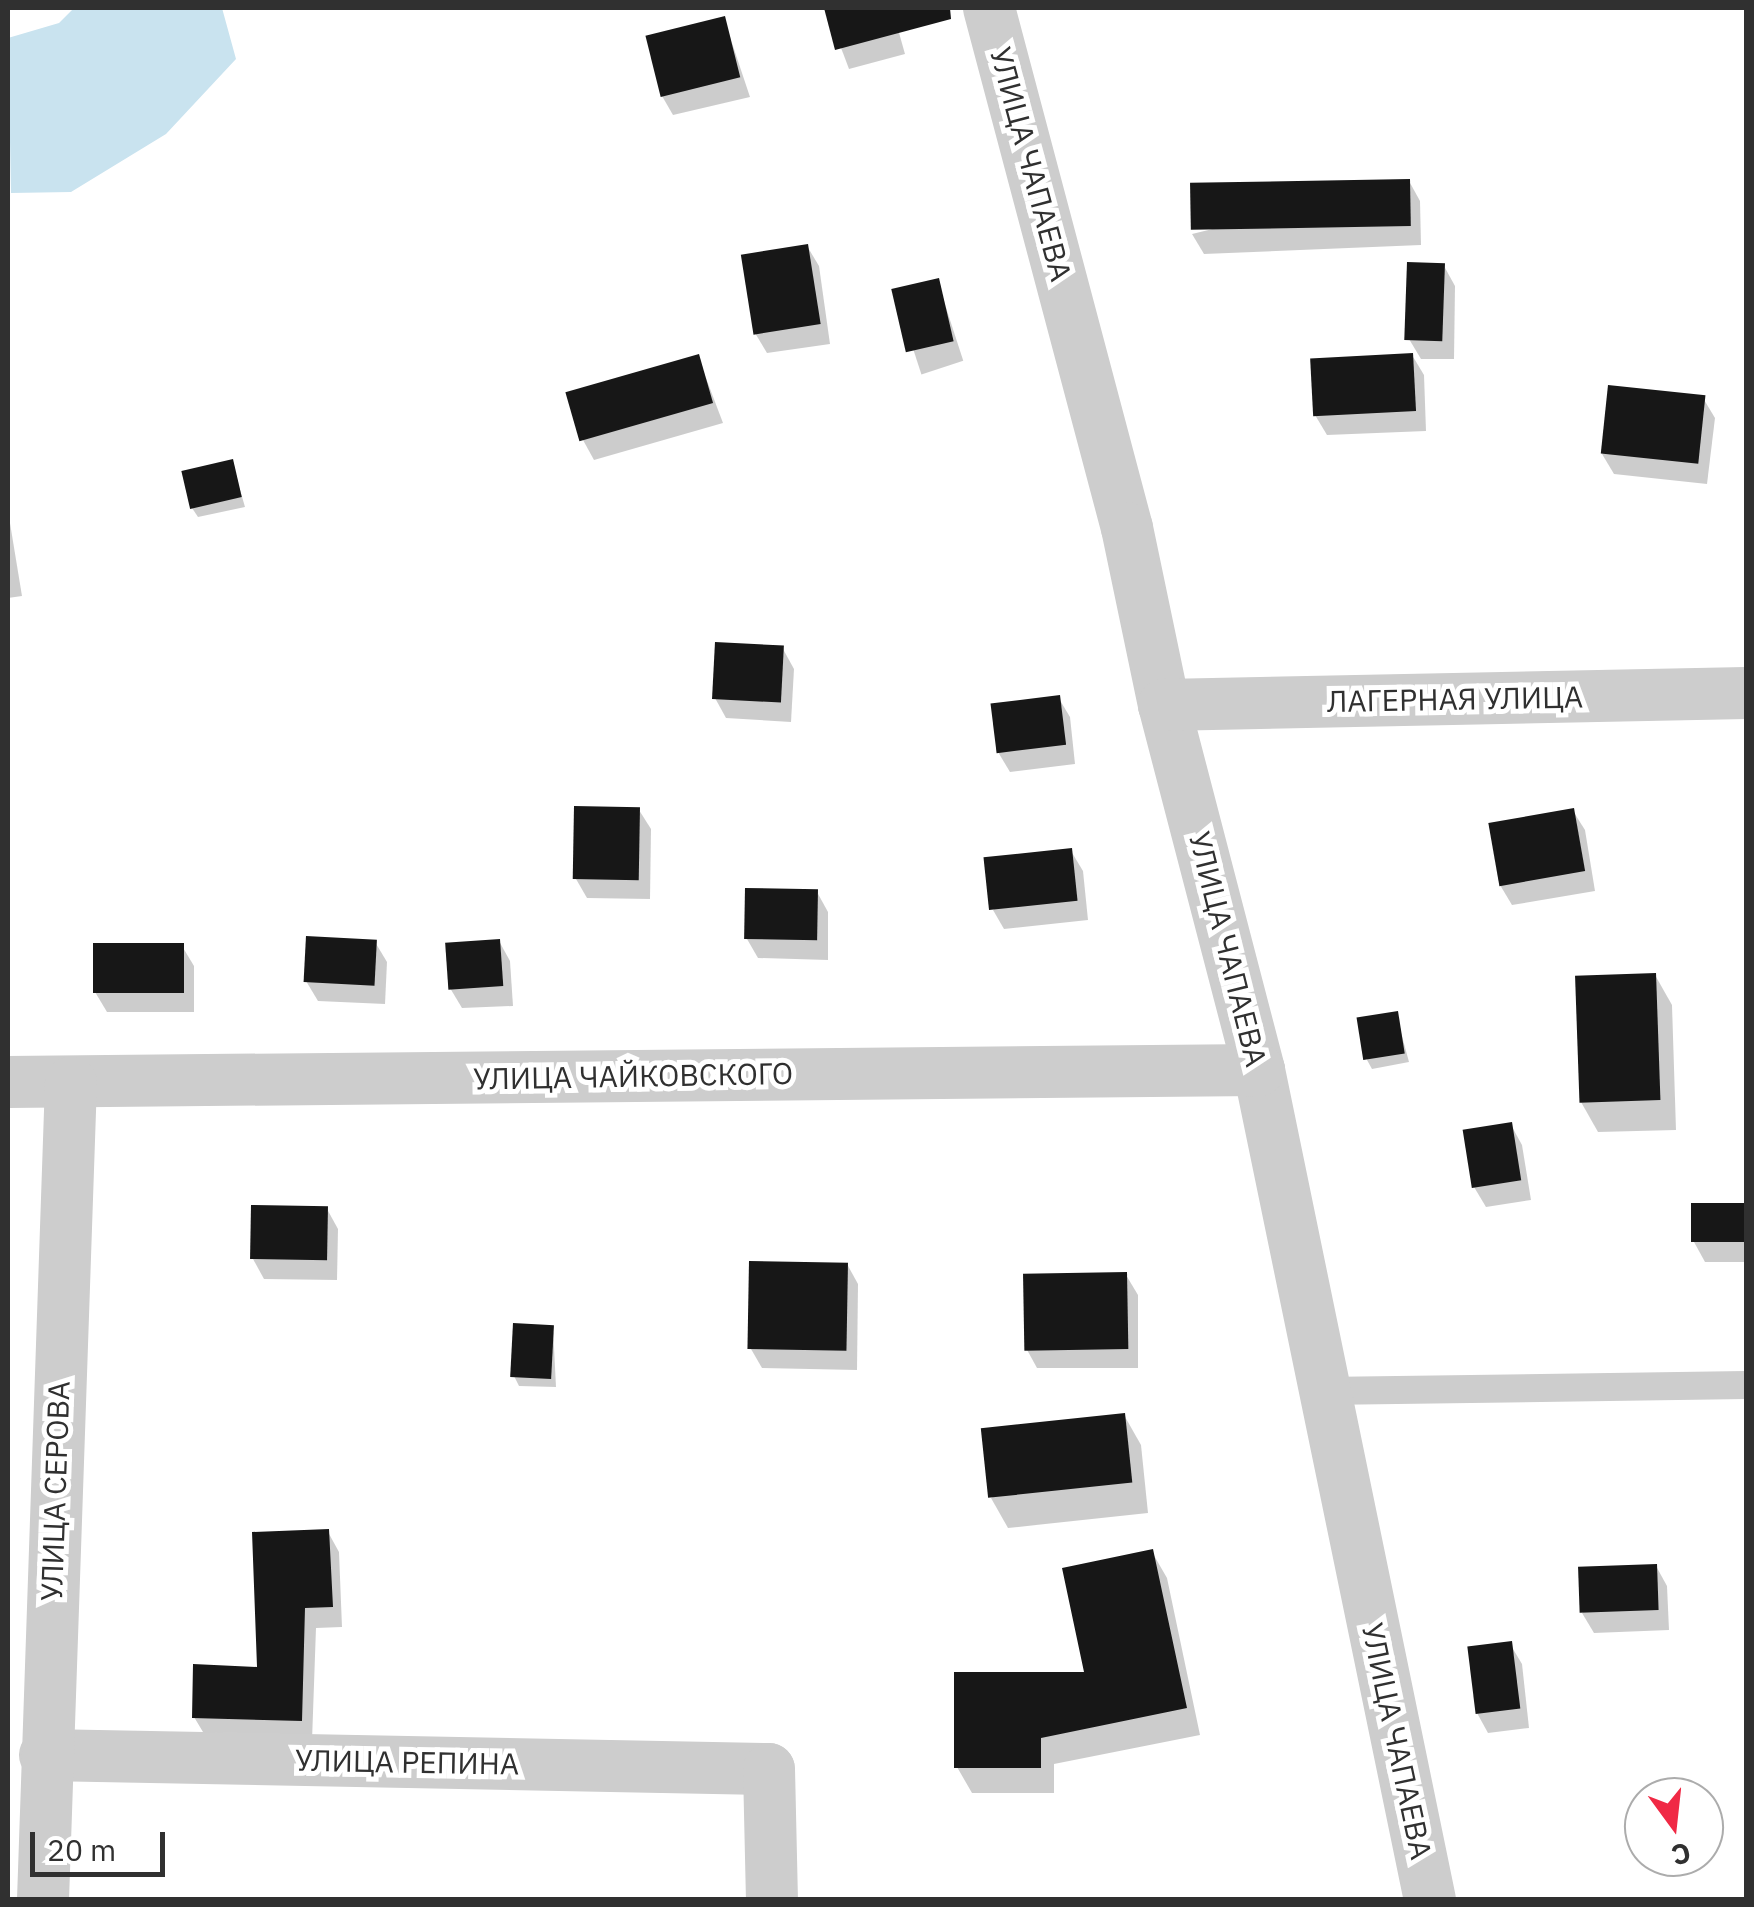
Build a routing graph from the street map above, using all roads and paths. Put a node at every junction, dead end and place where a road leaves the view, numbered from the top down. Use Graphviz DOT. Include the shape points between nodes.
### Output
graph roads {
  1 [pos="989,8"];
  2 [pos="1746,693"];
  3 [pos="1164,704"];
  4 [pos="1260,1070"];
  5 [pos="8,1082"];
  6 [pos="71,1082"];
  7 [pos="1746,1385"];
  8 [pos="1322,1392"];
  9 [pos="45,1755"];
  10 [pos="31,1881"];
  11 [pos="772,1900"];
  12 [pos="1430,1900"];
  1 -- 3 [label="street, УЛИЦА ЧАПАЕВА" via="1127,528"];
  2 -- 3 [label="street, ЛАГЕРНАЯ УЛИЦА"];
  3 -- 4 [label="street, УЛИЦА ЧАПАЕВА"];
  4 -- 6 [label="street, УЛИЦА ЧАЙКОВСКОГО"];
  4 -- 8 [label="street, УЛИЦА ЧАПАЕВА"];
  5 -- 6 [label="street, УЛИЦА ЧАЙКОВСКОГО"];
  6 -- 9 [label="street, УЛИЦА СЕРОВА"];
  7 -- 8 [label="lane"];
  8 -- 12 [label="street, УЛИЦА ЧАПАЕВА"];
  9 -- 10 [label="street, УЛИЦА СЕРОВА"];
  9 -- 11 [label="street, УЛИЦА РЕПИНА" via="768,1769"];
}
